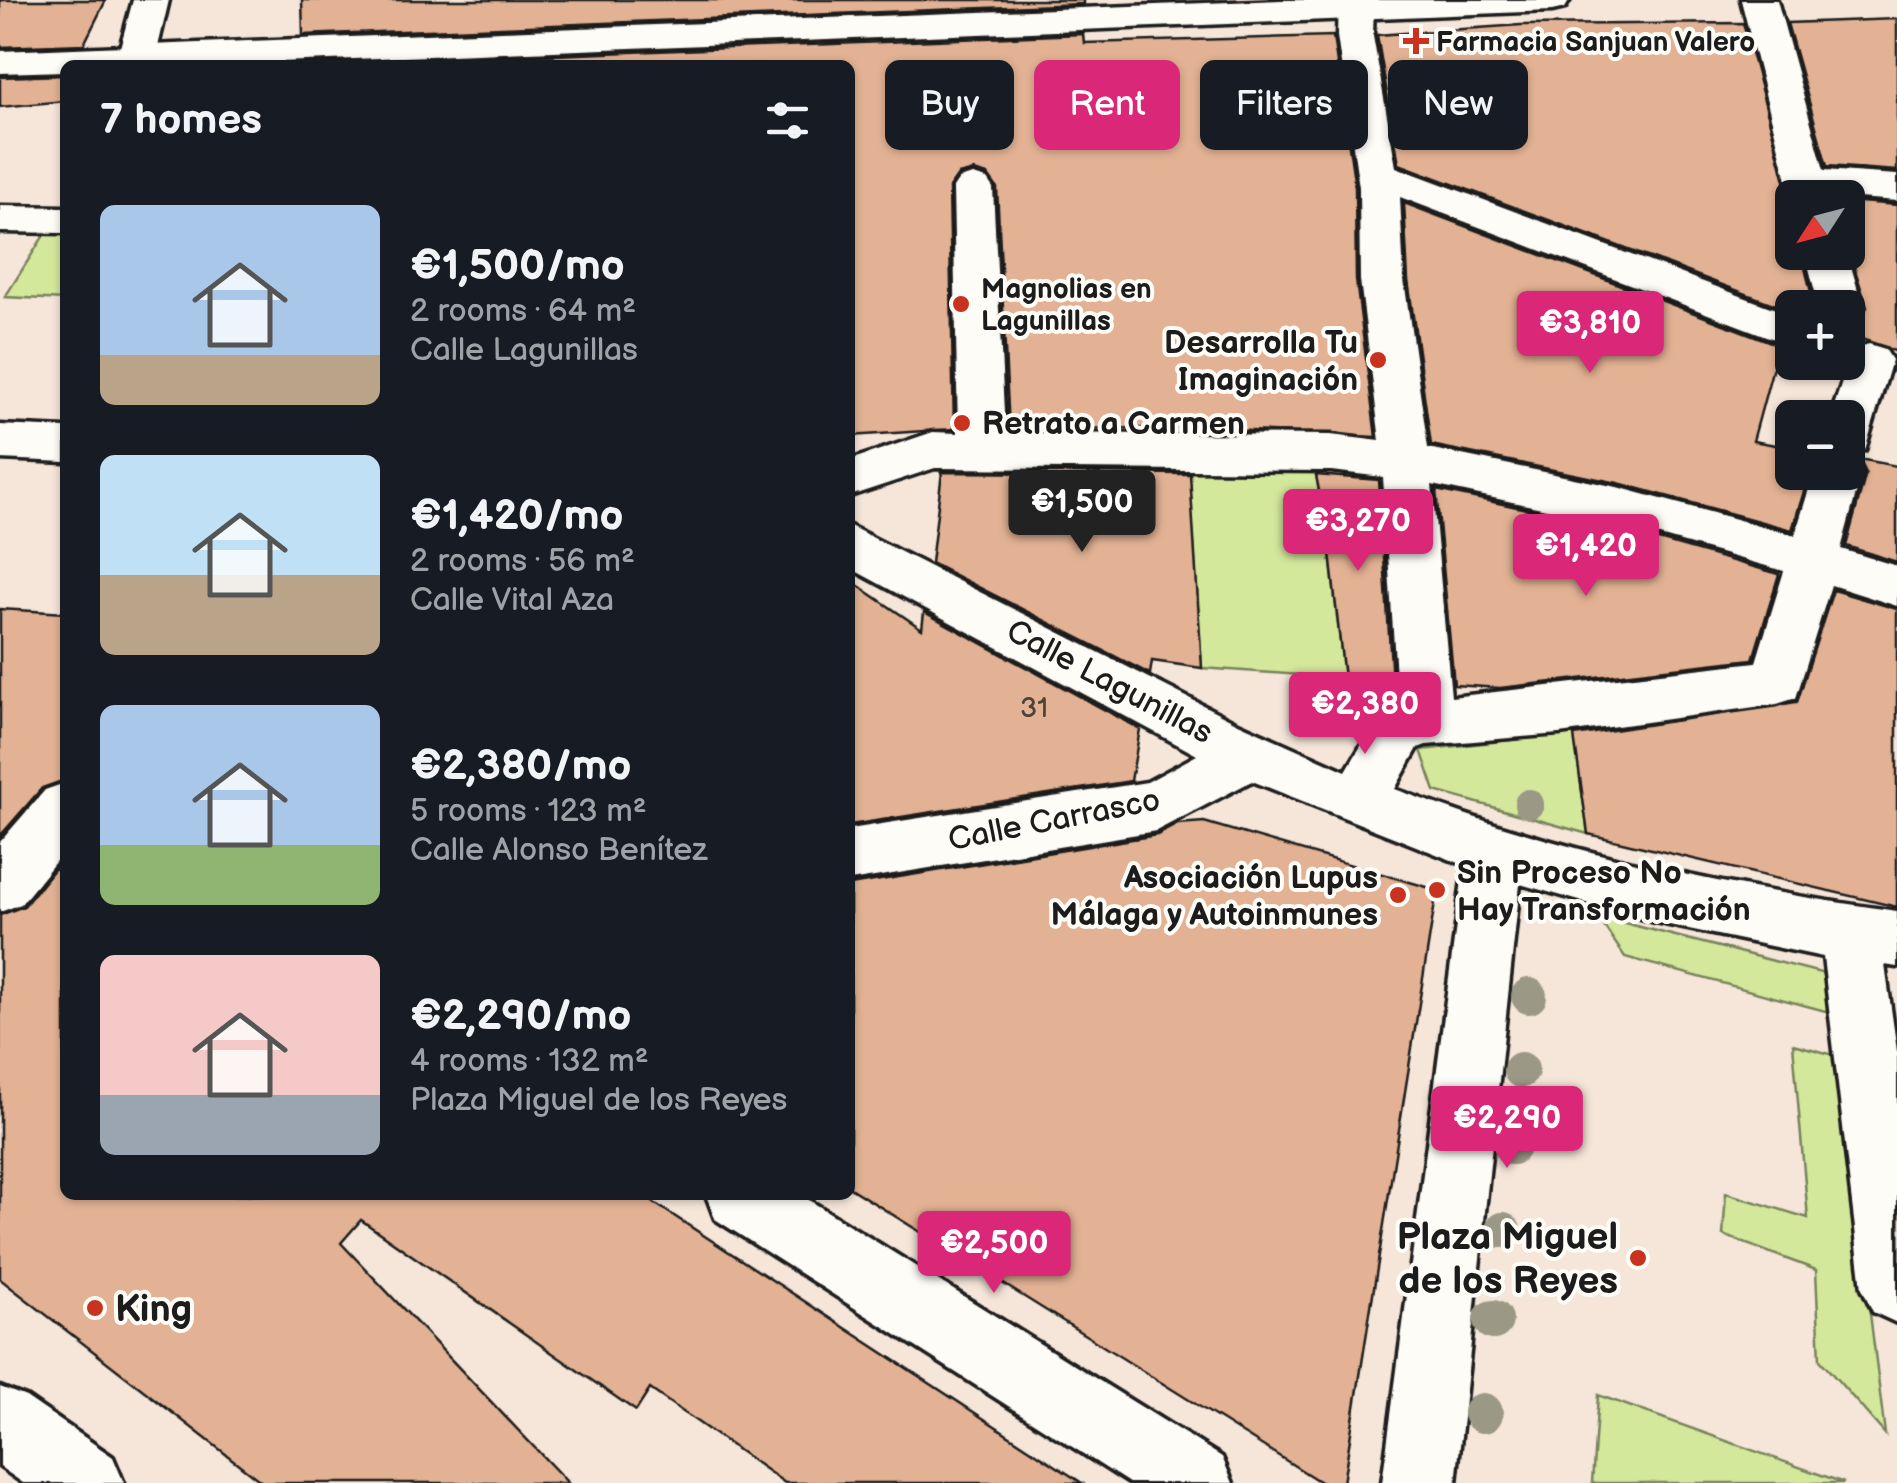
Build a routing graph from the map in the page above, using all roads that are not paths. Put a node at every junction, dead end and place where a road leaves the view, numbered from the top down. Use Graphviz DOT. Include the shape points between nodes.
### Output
graph roads {
  1 [pos="151,0"];
  2 [pos="1552,0"];
  3 [pos="1759,0"];
  4 [pos="1355,4"];
  5 [pos="137,56"];
  6 [pos="342,56"];
  7 [pos="0,62"];
  8 [pos="1377,174"];
  9 [pos="1808,180"];
  10 [pos="973,188"];
  11 [pos="1865,188"];
  12 [pos="1897,188"];
  13 [pos="0,219"];
  14 [pos="60,220"];
  15 [pos="1775,324"];
  16 [pos="0,442"];
  17 [pos="60,445"];
  18 [pos="982,449"];
  19 [pos="1406,463"];
  20 [pos="868,472"];
  21 [pos="1833,490"];
  22 [pos="855,547"];
  23 [pos="1814,560"];
  24 [pos="1897,586"];
  25 [pos="1426,722"];
  26 [pos="1249,755"];
  27 [pos="1358,801"];
  28 [pos="1495,849"];
  29 [pos="855,854"];
  30 [pos="1874,937"];
  31 [pos="747,1200"];
  32 [pos="1897,1288"];
  33 [pos="0,1424"];
  34 [pos="87,1483"];
  35 [pos="1196,1483"];
  36 [pos="1419,1483"];
  1 -- 5 [label="street"];
  2 -- 4 [label="street"];
  3 -- 9 [label="street"];
  4 -- 6 [label="street"];
  4 -- 8 [label="street"];
  5 -- 6 [label="street"];
  5 -- 7 [label="street"];
  8 -- 15 [label="street"];
  8 -- 19 [label="street" via="1382,280"];
  10 -- 18 [label="street"];
  11 -- 12 [label="street"];
  13 -- 14 [label="street"];
  16 -- 17 [label="street"];
  18 -- 19 [label="street" via="1331,453"];
  18 -- 20 [label="street" via="933,450"];
  19 -- 23 [label="street" via="1626,507"];
  19 -- 25 [label="street"];
  21 -- 23 [label="street"];
  22 -- 26 [label="street, Calle Lagunillas"];
  23 -- 24 [label="street"];
  23 -- 25 [label="street" via="1777,682 1559,712"];
  25 -- 27 [label="street" via="1399,731"];
  26 -- 27 [label="street, Calle Lagunillas"];
  26 -- 29 [label="street, Calle Carrasco" via="1156,806"];
  27 -- 28 [label="street, Calle Lagunillas"];
  28 -- 30 [label="street, Calle Lagunillas" via="1621,884"];
  28 -- 36 [label="street"];
  30 -- 32 [label="street"];
  31 -- 35 [label="street"];
  33 -- 34 [label="street"];
}
